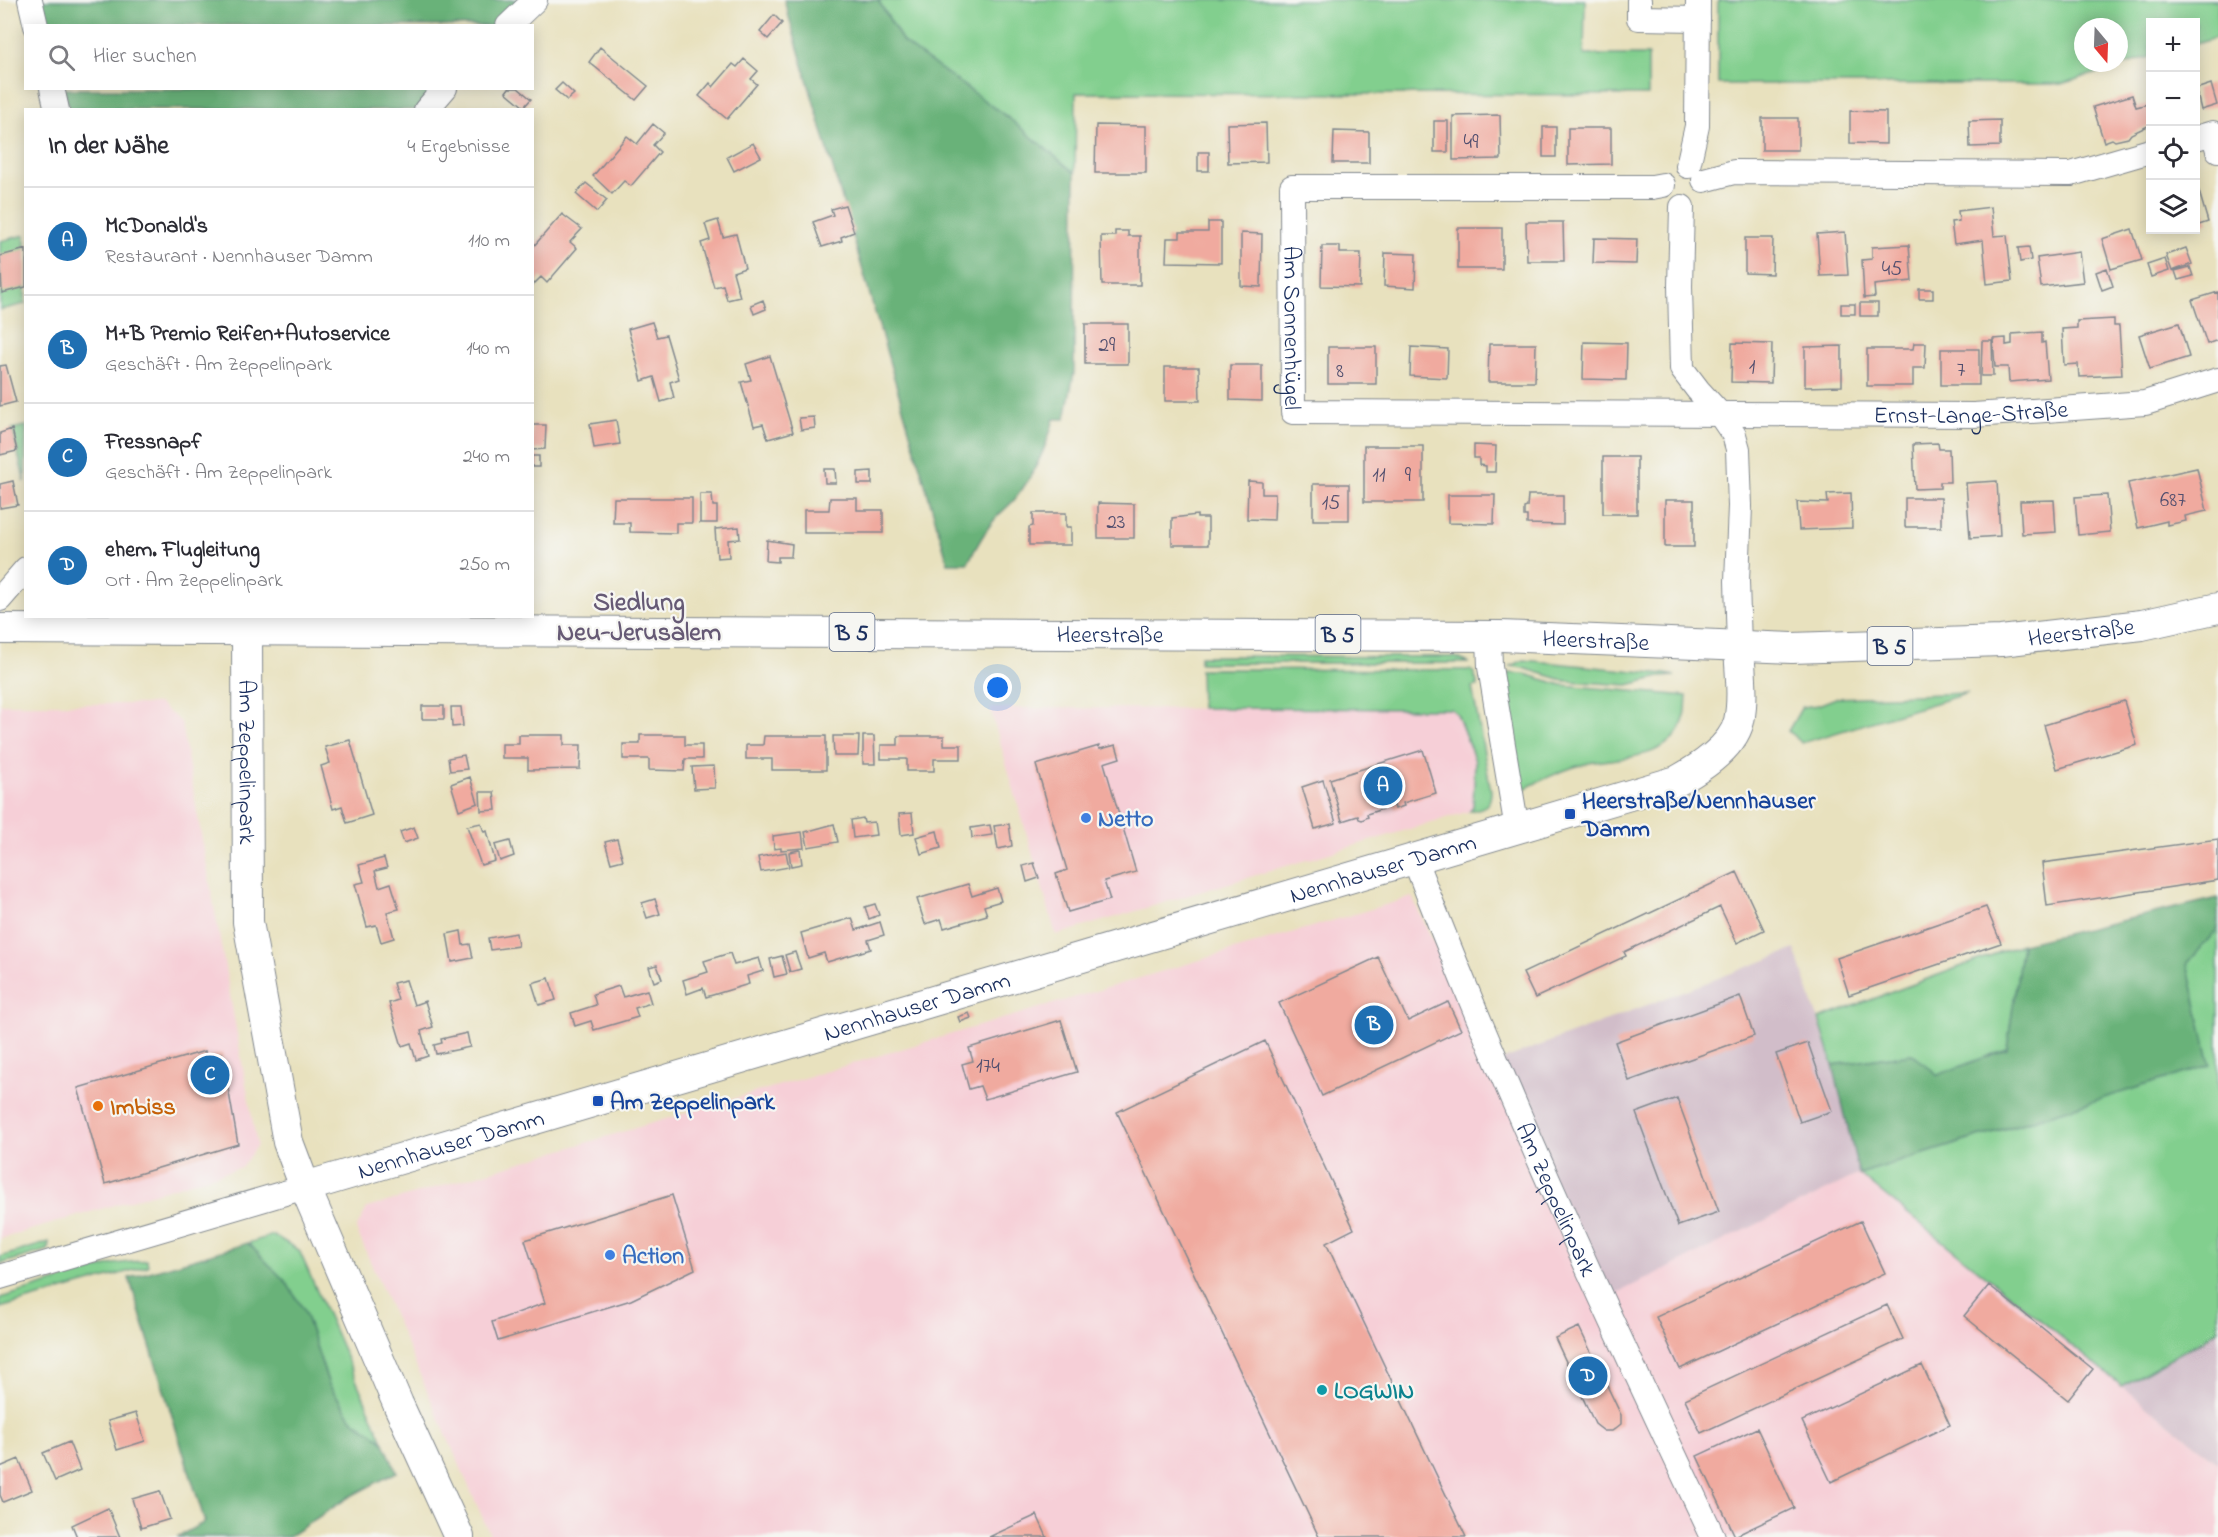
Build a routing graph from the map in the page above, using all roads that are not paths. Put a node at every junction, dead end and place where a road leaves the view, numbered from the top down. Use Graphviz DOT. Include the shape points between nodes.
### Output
graph roads {
  1 [pos="30,0"];
  2 [pos="535,0"];
  3 [pos="1639,0"];
  4 [pos="1698,9"];
  5 [pos="36,24"];
  6 [pos="510,24"];
  7 [pos="52,90"];
  8 [pos="443,90"];
  9 [pos="57,108"];
  10 [pos="428,108"];
  11 [pos="2200,137"];
  12 [pos="2218,150"];
  13 [pos="2146,152"];
  14 [pos="1696,173"];
  15 [pos="1663,185"];
  16 [pos="1682,207"];
  17 [pos="2218,380"];
  18 [pos="1719,413"];
  19 [pos="24,571"];
  20 [pos="0,599"];
  21 [pos="2218,608"];
  22 [pos="0,629"];
  23 [pos="247,630"];
  24 [pos="1489,636"];
  25 [pos="1739,647"];
  26 [pos="1517,829"];
  27 [pos="1414,858"];
  28 [pos="305,1187"];
  29 [pos="0,1276"];
  30 [pos="459,1537"];
  31 [pos="1713,1537"];
  1 -- 5 [label="street"];
  2 -- 6 [label="street"];
  3 -- 4 [label="street" via="1639,18"];
  4 -- 14 [label="street"];
  7 -- 9 [label="street"];
  8 -- 10 [label="street"];
  11 -- 12 [label="street" via="2213,133"];
  13 -- 14 [label="street" via="2071,174"];
  14 -- 15 [label="street" via="1680,166 1671,170"];
  14 -- 16 [label="street" via="1705,187 1695,204"];
  15 -- 16 [label="street" via="1668,200"];
  15 -- 18 [label="street, Am Sonnenhügel" via="1292,187 1293,412"];
  16 -- 18 [label="street" via="1682,369"];
  17 -- 18 [label="street, Ernst-Lange-Straße" via="2145,403 1974,415"];
  18 -- 25 [label="street" via="1738,449"];
  19 -- 20 [label="street"];
  21 -- 25 [label="main road, Heerstraße / B 5" via="2142,625 2001,641"];
  22 -- 23 [label="main road, Heerstraße / B 5"];
  23 -- 24 [label="main road, Heerstraße / B 5"];
  23 -- 28 [label="main road, Am Zeppelinpark" via="248,922 288,1142"];
  24 -- 25 [label="main road, Heerstraße / B 5"];
  24 -- 26 [label="street" via="1490,667"];
  25 -- 26 [label="main road, Nennhauser Damm" via="1739,723 1712,759 1677,781"];
  26 -- 27 [label="main road, Nennhauser Damm"];
  27 -- 28 [label="main road, Nennhauser Damm"];
  27 -- 31 [label="street, Am Zeppelinpark" via="1451,954 1604,1306"];
  28 -- 29 [label="street, Nennhauser Damm"];
  28 -- 30 [label="main road, Am Zeppelinpark"];
}
